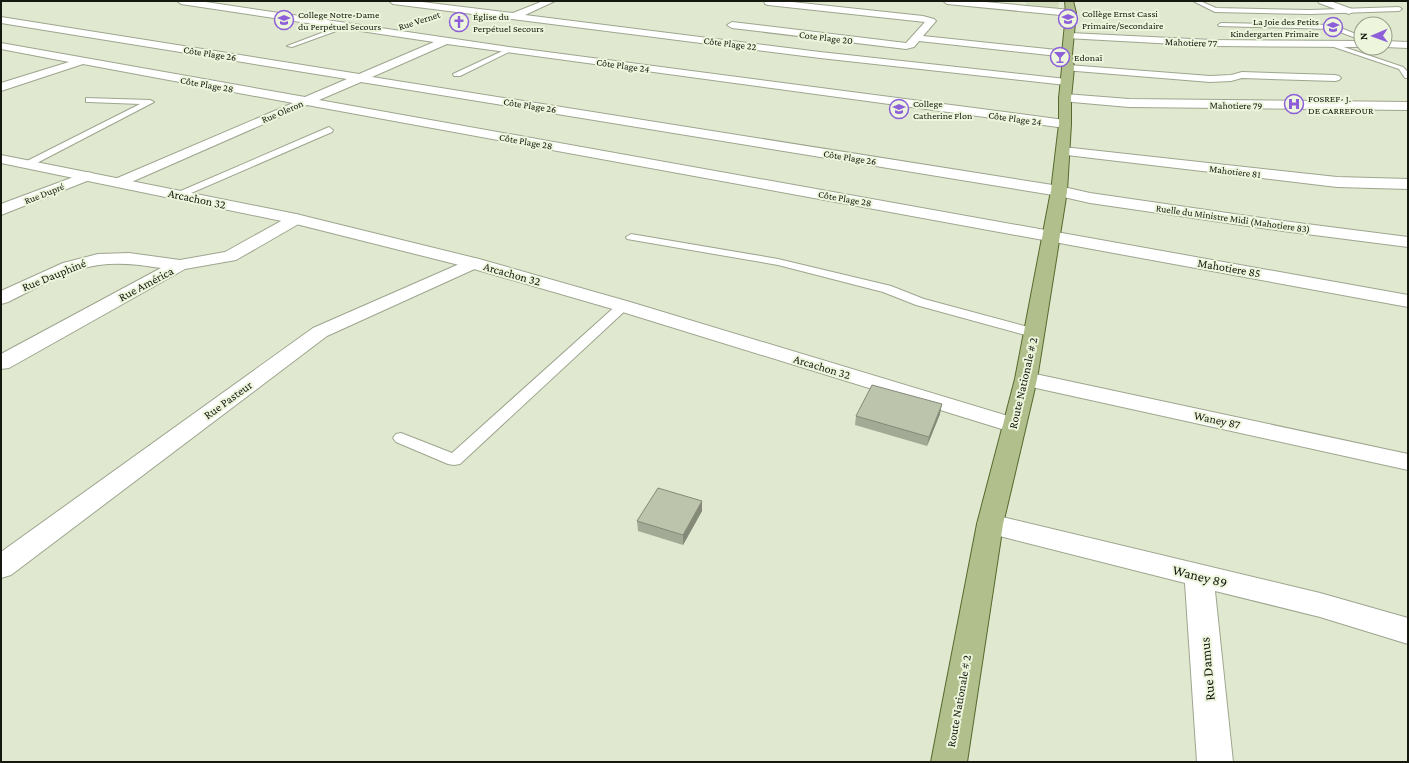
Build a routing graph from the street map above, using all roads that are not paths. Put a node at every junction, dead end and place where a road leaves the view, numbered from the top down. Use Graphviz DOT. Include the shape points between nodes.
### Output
graph roads {
  1 [pos="181,1"];
  2 [pos="393,1"];
  3 [pos="441,1"];
  4 [pos="551,1"];
  5 [pos="947,1"];
  6 [pos="1196,1"];
  7 [pos="1322,1"];
  8 [pos="767,3"];
  9 [pos="427,5"];
  10 [pos="1070,7"];
  11 [pos="453,8"];
  12 [pos="1399,9"];
  13 [pos="1349,11"];
  14 [pos="430,16"];
  15 [pos="516,16"];
  16 [pos="744,18"];
  17 [pos="1,20"];
  18 [pos="407,24"];
  19 [pos="348,25"];
  20 [pos="1220,25"];
  21 [pos="726,29"];
  22 [pos="385,31"];
  23 [pos="1353,35"];
  24 [pos="917,38"];
  25 [pos="708,40"];
  26 [pos="445,41"];
  27 [pos="1327,43"];
  28 [pos="1353,44"];
  29 [pos="1393,44"];
  30 [pos="1408,45"];
  31 [pos="1,46"];
  32 [pos="290,46"];
  33 [pos="509,50"];
  34 [pos="82,61"];
  35 [pos="1067,68"];
  36 [pos="457,74"];
  37 [pos="1408,76"];
  38 [pos="358,78"];
  39 [pos="1335,78"];
  40 [pos="1,87"];
  41 [pos="89,100"];
  42 [pos="304,102"];
  43 [pos="1408,106"];
  44 [pos="1065,124"];
  45 [pos="329,130"];
  46 [pos="1063,151"];
  47 [pos="1,159"];
  48 [pos="30,163"];
  49 [pos="87,176"];
  50 [pos="120,182"];
  51 [pos="1408,184"];
  52 [pos="1059,191"];
  53 [pos="179,196"];
  54 [pos="1,210"];
  55 [pos="296,219"];
  56 [pos="1050,236"];
  57 [pos="631,237"];
  58 [pos="1408,242"];
  59 [pos="473,263"];
  60 [pos="180,265"];
  61 [pos="1,298"];
  62 [pos="1408,301"];
  63 [pos="622,306"];
  64 [pos="1034,333"];
  65 [pos="1,362"];
  66 [pos="1026,379"];
  67 [pos="1014,425"];
  68 [pos="401,438"];
  69 [pos="1408,462"];
  70 [pos="990,524"];
  71 [pos="1,567"];
  72 [pos="1199,576"];
  73 [pos="1408,631"];
  74 [pos="948,762"];
  75 [pos="1215,762"];
  1 -- 19 [label="street, Côte Plage 24"];
  2 -- 9 [label="street, Côte Plage 22"];
  3 -- 9 [label="street"];
  4 -- 15 [label="street"];
  5 -- 10 [label="street"];
  6 -- 13 [label="lane" via="1214,10"];
  7 -- 13 [label="street"];
  8 -- 24 [label="street, Cote Plage 20" via="930,20"];
  9 -- 11 [label="street, Côte Plage 22"];
  10 -- 35 [label="main road, Route Nationale # 2"];
  11 -- 14 [label="street, Rue Vernet"];
  11 -- 15 [label="street, Côte Plage 22"];
  12 -- 13 [label="lane"];
  15 -- 25 [label="street, Côte Plage 22"];
  16 -- 21 [label="street"];
  17 -- 38 [label="street, Côte Plage 26"];
  18 -- 22 [label="street, Rue Vernet"];
  19 -- 22 [label="street, Côte Plage 24"];
  19 -- 32 [label="lane"];
  20 -- 23 [label="lane" via="1333,27"];
  21 -- 24 [label="street, Cote Plage 20" via="901,46 910,45"];
  21 -- 25 [label="street"];
  22 -- 26 [label="street, Côte Plage 24"];
  24 -- 35 [label="street"];
  25 -- 35 [label="street, Côte Plage 22" via="820,55"];
  26 -- 33 [label="street, Côte Plage 24"];
  26 -- 38 [label="street, Rue Oleron"];
  27 -- 28 [label="street, Mahotiere 77"];
  27 -- 35 [label="street, Mahotiere 77" via="1212,43"];
  27 -- 37 [label="lane" via="1401,68"];
  29 -- 30 [label="street"];
  31 -- 34 [label="street, Côte Plage 28"];
  33 -- 36 [label="lane"];
  33 -- 44 [label="street, Côte Plage 24"];
  34 -- 40 [label="street"];
  34 -- 42 [label="street, Côte Plage 28"];
  35 -- 39 [label="street" via="1210,79 1242,75"];
  35 -- 43 [label="street, Mahotiere 79" via="1129,103"];
  35 -- 44 [label="main road, Route Nationale # 2"];
  38 -- 42 [label="street, Rue Oleron"];
  38 -- 52 [label="street, Côte Plage 26"];
  41 -- 48 [label="lane" via="150,102"];
  42 -- 50 [label="street, Rue Oleron"];
  42 -- 56 [label="street, Côte Plage 28"];
  44 -- 46 [label="main road, Route Nationale # 2"];
  45 -- 53 [label="lane"];
  46 -- 51 [label="street, Mahotiere 81" via="1337,182"];
  46 -- 52 [label="main road, Route Nationale # 2"];
  47 -- 48 [label="street, Arcachon 32"];
  48 -- 49 [label="street, Arcachon 32"];
  49 -- 50 [label="street, Arcachon 32"];
  49 -- 54 [label="street, Rue Dupré"];
  50 -- 53 [label="street, Arcachon 32"];
  52 -- 56 [label="main road, Route Nationale # 2"];
  52 -- 58 [label="street, Ruelle du Ministre Midi (Mahotiere 83)" via="1090,198"];
  53 -- 55 [label="street, Arcachon 32"];
  55 -- 59 [label="street, Arcachon 32"];
  55 -- 60 [label="street, Rue América" via="230,256"];
  56 -- 62 [label="street, Mahotiere 85"];
  56 -- 64 [label="main road, Route Nationale # 2"];
  57 -- 64 [label="lane" via="778,262 887,290 920,302"];
  59 -- 63 [label="street, Arcachon 32"];
  59 -- 71 [label="street, Rue Pasteur" via="320,332"];
  60 -- 61 [label="street, Rue Dauphiné" via="114,258 91,260"];
  60 -- 65 [label="street, Rue América"];
  63 -- 67 [label="street, Arcachon 32"];
  63 -- 68 [label="lane" via="454,460"];
  64 -- 66 [label="main road, Route Nationale # 2"];
  66 -- 67 [label="main road, Route Nationale # 2"];
  66 -- 69 [label="street, Waney 87"];
  67 -- 70 [label="main road, Route Nationale # 2"];
  70 -- 72 [label="street, Waney 89"];
  70 -- 74 [label="main road, Route Nationale # 2"];
  72 -- 73 [label="street, Waney 89" via="1320,605"];
  72 -- 75 [label="street, Rue Damus"];
}
